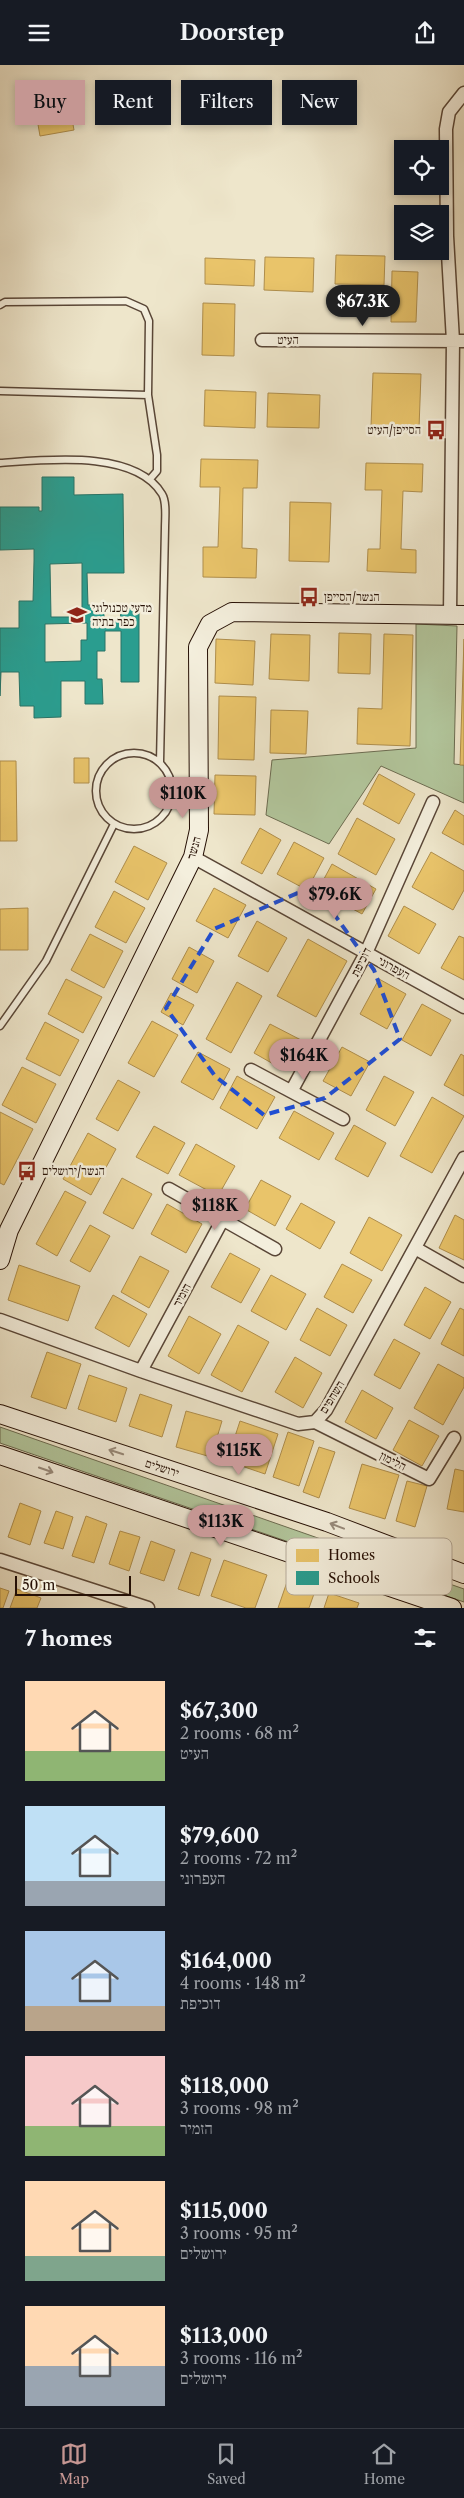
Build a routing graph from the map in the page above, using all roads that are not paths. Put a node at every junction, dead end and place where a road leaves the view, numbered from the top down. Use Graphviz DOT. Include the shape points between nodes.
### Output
graph roads {
  1 [pos="464,93"];
  2 [pos="0,305"];
  3 [pos="262,340"];
  4 [pos="459,341"];
  5 [pos="0,391"];
  6 [pos="148,395"];
  7 [pos="0,463"];
  8 [pos="150,479"];
  9 [pos="457,614"];
  10 [pos="160,762"];
  11 [pos="433,802"];
  12 [pos="114,824"];
  13 [pos="193,857"];
  14 [pos="366,953"];
  15 [pos="464,1007"];
  16 [pos="0,1026"];
  17 [pos="251,1070"];
  18 [pos="292,1091"];
  19 [pos="343,1119"];
  20 [pos="464,1158"];
  21 [pos="169,1189"];
  22 [pos="222,1219"];
  23 [pos="415,1248"];
  24 [pos="276,1249"];
  25 [pos="0,1260"];
  26 [pos="464,1276"];
  27 [pos="0,1320"];
  28 [pos="141,1371"];
  29 [pos="0,1414"];
  30 [pos="315,1422"];
  31 [pos="454,1438"];
  32 [pos="0,1455"];
  33 [pos="369,1538"];
  34 [pos="286,1552"];
  35 [pos="0,1560"];
  36 [pos="452,1569"];
  37 [pos="464,1574"];
  38 [pos="414,1595"];
  39 [pos="148,1608"];
  40 [pos="452,1608"];
  1 -- 4 [label="street" via="449,112 446,129 447,236"];
  2 -- 6 [label="lane" via="6,302 126,301 136,304 144,309 149,321"];
  3 -- 4 [label="street, העיט"];
  4 -- 9 [label="street"];
  5 -- 6 [label="lane"];
  6 -- 8 [label="lane" via="157,455 157,471"];
  7 -- 8 [label="lane" via="54,459 114,464"];
  8 -- 10 [label="lane" via="164,495"];
  9 -- 13 [label="main road, הנשר" via="232,612 210,624 198,647 200,830"];
  10 -- 12 [label="lane" via="172,784 172,797 164,814 150,826 138,829"];
  10 -- 12 [label="lane" via="150,755 124,753 103,768 97,779 98,805"];
  11 -- 14 [label="street, דוכיפת"];
  12 -- 16 [label="lane" via="46,961"];
  13 -- 14 [label="street, העפרוני"];
  13 -- 25 [label="main road, הנשר" via="9,1230"];
  14 -- 15 [label="street, העפרוני"];
  14 -- 18 [label="street, דוכיפת"];
  17 -- 18 [label="street"];
  18 -- 19 [label="street"];
  20 -- 23 [label="street, השחפים"];
  21 -- 22 [label="street"];
  22 -- 24 [label="street"];
  22 -- 28 [label="street, הזמיר"];
  23 -- 26 [label="street"];
  23 -- 30 [label="street, השחפים" via="326,1410"];
  27 -- 28 [label="street, השחפים"];
  28 -- 30 [label="street, השחפים" via="298,1424"];
  33 -- 29 [label="main road, ירושלים, one-way"];
  30 -- 31 [label="street, הלימון" via="429,1479"];
  32 -- 34 [label="main road, one-way"];
  35 -- 39 [label="street"];
  37 -- 36 [label="main road, ירושלים, one-way"];
  38 -- 40 [label="main road, one-way"];
}
